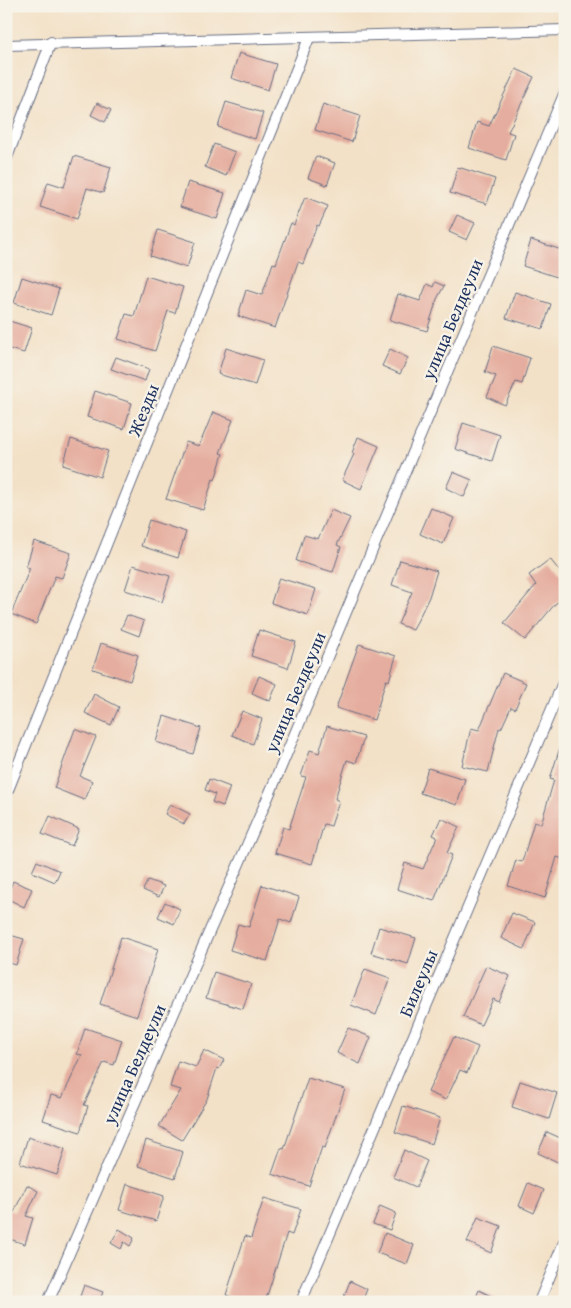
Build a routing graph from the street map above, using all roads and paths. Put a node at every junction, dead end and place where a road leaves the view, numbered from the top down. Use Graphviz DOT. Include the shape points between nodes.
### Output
graph roads {
  1 [pos="565,30"];
  2 [pos="309,38"];
  3 [pos="52,42"];
  4 [pos="6,44"];
  5 [pos="565,92"];
  6 [pos="6,160"];
  7 [pos="565,678"];
  8 [pos="6,795"];
  9 [pos="565,1240"];
  10 [pos="48,1302"];
  11 [pos="301,1302"];
  12 [pos="539,1302"];
  1 -- 2 [label="street"];
  2 -- 3 [label="street"];
  2 -- 8 [label="street, Жезды"];
  3 -- 4 [label="street"];
  3 -- 6 [label="street"];
  5 -- 10 [label="street, улица Белдеули" via="272,790"];
  7 -- 11 [label="street, Билеулы"];
  9 -- 12 [label="street"];
}
